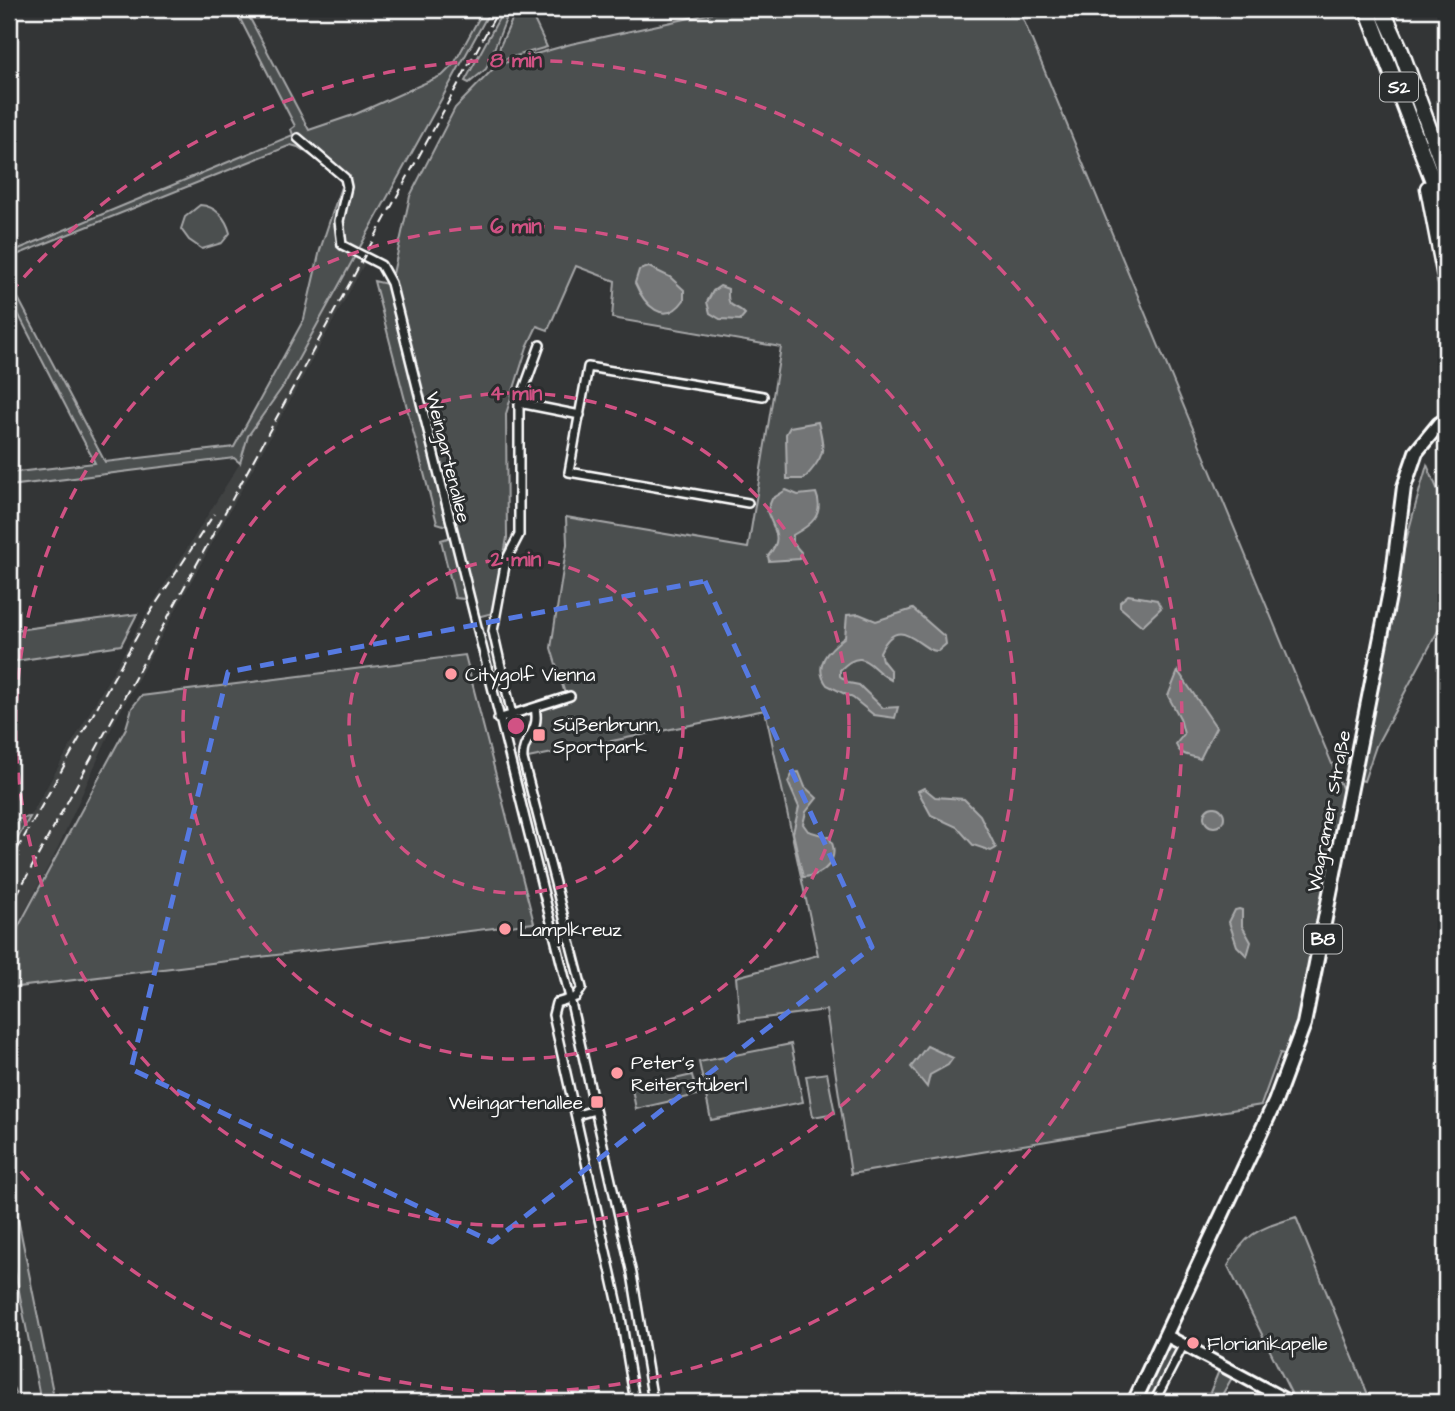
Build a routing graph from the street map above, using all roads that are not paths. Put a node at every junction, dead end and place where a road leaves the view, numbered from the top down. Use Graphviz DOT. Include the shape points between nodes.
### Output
graph roads {
  1 [pos="1367,9"];
  2 [pos="1382,9"];
  3 [pos="298,138"];
  4 [pos="1438,163"];
  5 [pos="1446,175"];
  6 [pos="1446,215"];
  7 [pos="1446,282"];
  8 [pos="540,345"];
  9 [pos="763,396"];
  10 [pos="519,403"];
  11 [pos="580,415"];
  12 [pos="1446,420"];
  13 [pos="1446,429"];
  14 [pos="748,503"];
  15 [pos="1397,552"];
  16 [pos="570,696"];
  17 [pos="536,709"];
  18 [pos="512,715"];
  19 [pos="498,719"];
  20 [pos="567,928"];
  21 [pos="552,931"];
  22 [pos="570,998"];
  23 [pos="595,1110"];
  24 [pos="577,1115"];
  25 [pos="1167,1336"];
  26 [pos="1184,1344"];
  27 [pos="9,1391"];
  28 [pos="11,1402"];
  29 [pos="635,1402"];
  30 [pos="653,1402"];
  31 [pos="1134,1402"];
  32 [pos="1154,1402"];
  33 [pos="1290,1402"];
  1 -- 4 [label="highway, S2"];
  2 -- 4 [label="highway, S2" via="1401,51"];
  3 -- 19 [label="street, Weingartenallee" via="345,178 339,221 342,245 381,265 391,283"];
  4 -- 5 [label="highway, S2"];
  4 -- 6 [label="highway, S2"];
  4 -- 7 [label="highway" via="1424,173"];
  8 -- 10 [label="street"];
  9 -- 11 [label="street" via="588,368"];
  10 -- 11 [label="street"];
  10 -- 18 [label="street" via="519,536 506,560 493,631"];
  11 -- 14 [label="street" via="569,472"];
  12 -- 15 [label="main road, Wagramer Straße / B8" via="1426,438 1410,465"];
  13 -- 15 [label="main road, Wagramer Straße / B8" via="1423,456"];
  15 -- 25 [label="main road, Wagramer Straße / B8" via="1304,1024 1275,1102"];
  16 -- 17 [label="street"];
  17 -- 18 [label="street"];
  17 -- 20 [label="street, Weingartenallee" via="536,728 524,745 523,758"];
  18 -- 19 [label="street"];
  19 -- 21 [label="street, Weingartenallee"];
  20 -- 21 [label="street"];
  20 -- 22 [label="street, Weingartenallee" via="582,988"];
  21 -- 22 [label="street, Weingartenallee"];
  22 -- 23 [label="street, Weingartenallee"];
  22 -- 24 [label="street, Weingartenallee" via="556,1003 553,1015"];
  23 -- 24 [label="street"];
  23 -- 30 [label="street, Weingartenallee" via="632,1274"];
  24 -- 29 [label="street, Weingartenallee"];
  25 -- 26 [label="street"];
  25 -- 31 [label="main road, B8"];
  26 -- 32 [label="street"];
  26 -- 33 [label="street"];
  27 -- 28 [label="street"];
}
